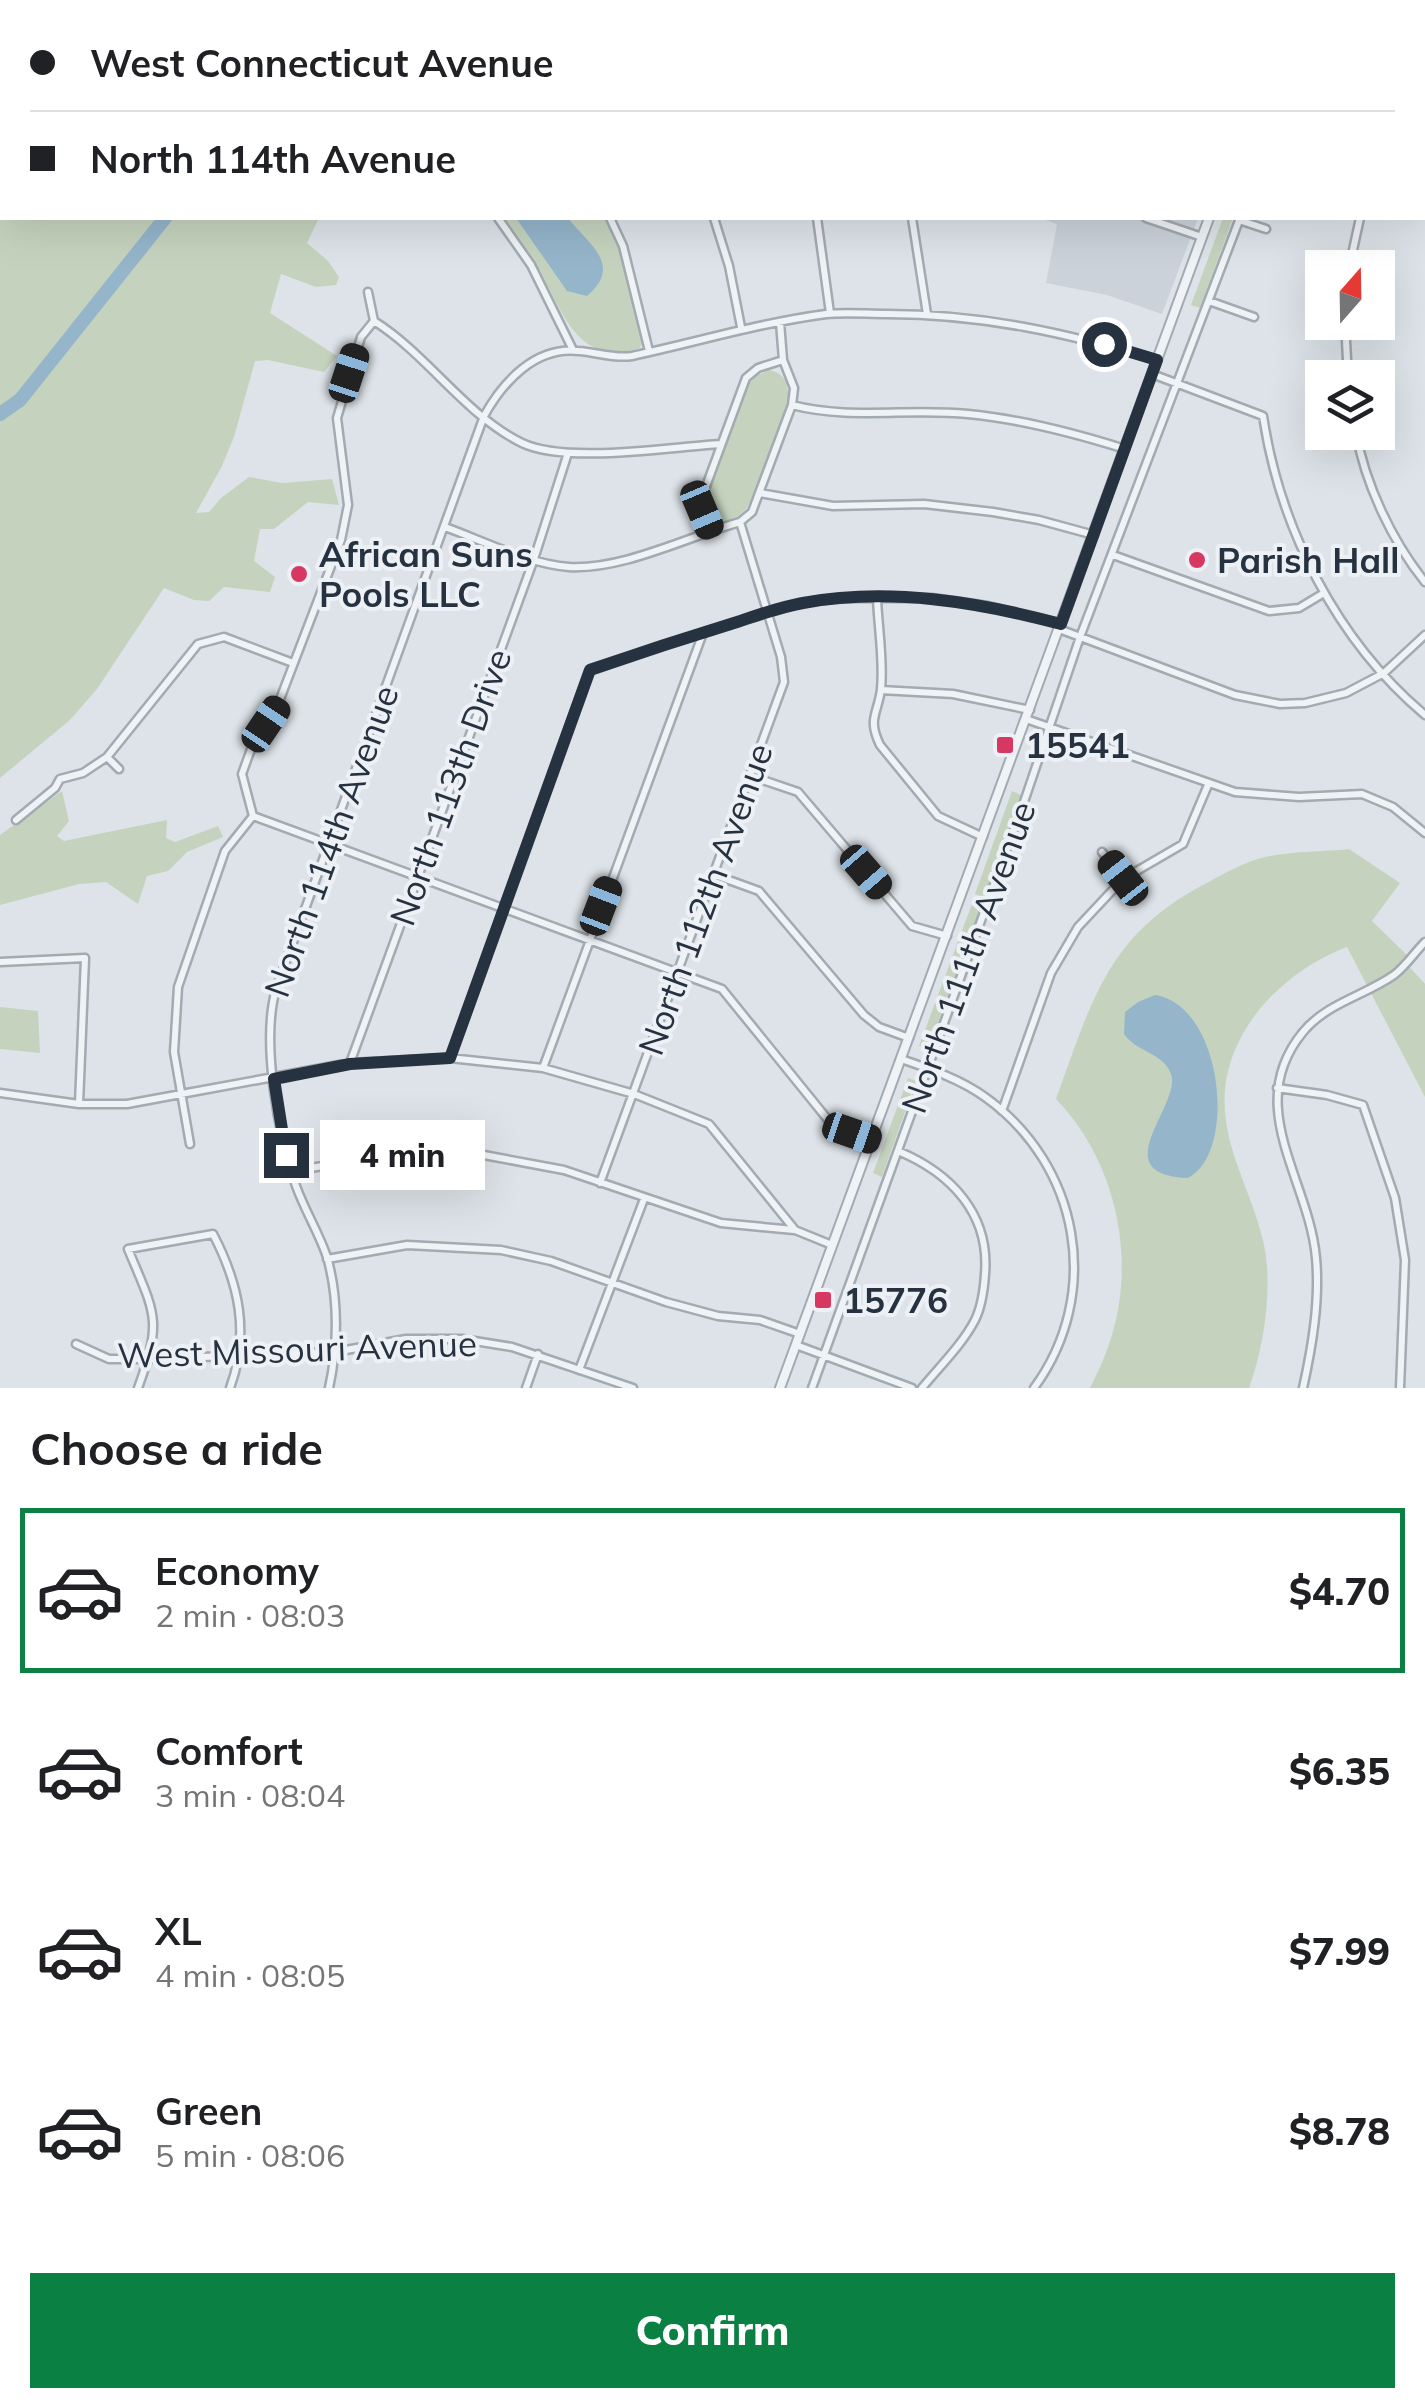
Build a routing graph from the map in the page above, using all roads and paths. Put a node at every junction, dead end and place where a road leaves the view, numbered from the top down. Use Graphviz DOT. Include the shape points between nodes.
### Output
graph roads {
  1 [pos="499,220"];
  2 [pos="611,220"];
  3 [pos="715,220"];
  4 [pos="816,220"];
  5 [pos="912,220"];
  6 [pos="1152,220"];
  7 [pos="1208,220"];
  8 [pos="1239,220"];
  9 [pos="1242,220"];
  10 [pos="1360,220"];
  11 [pos="1266,229"];
  12 [pos="1202,237"];
  13 [pos="1354,250"];
  14 [pos="368,292"];
  15 [pos="1209,301"];
  16 [pos="830,314"];
  17 [pos="927,314"];
  18 [pos="1254,317"];
  19 [pos="374,321"];
  20 [pos="780,322"];
  21 [pos="741,328"];
  22 [pos="574,350"];
  23 [pos="649,351"];
  24 [pos="783,360"];
  25 [pos="1157,360"];
  26 [pos="1152,374"];
  27 [pos="1178,384"];
  28 [pos="792,405"];
  29 [pos="484,416"];
  30 [pos="720,444"];
  31 [pos="1126,450"];
  32 [pos="1359,450"];
  33 [pos="568,454"];
  34 [pos="760,493"];
  35 [pos="740,522"];
  36 [pos="445,527"];
  37 [pos="711,530"];
  38 [pos="1094,535"];
  39 [pos="1112,555"];
  40 [pos="534,560"];
  41 [pos="1425,582"];
  42 [pos="1324,593"];
  43 [pos="877,598"];
  44 [pos="768,612"];
  45 [pos="1060,626"];
  46 [pos="704,632"];
  47 [pos="1425,635"];
  48 [pos="1080,637"];
  49 [pos="293,663"];
  50 [pos="1384,673"];
  51 [pos="881,690"];
  52 [pos="1028,714"];
  53 [pos="1425,715"];
  54 [pos="1050,728"];
  55 [pos="107,757"];
  56 [pos="119,768"];
  57 [pos="751,776"];
  58 [pos="1208,785"];
  59 [pos="253,816"];
  60 [pos="16,820"];
  61 [pos="1425,833"];
  62 [pos="983,837"];
  63 [pos="328,844"];
  64 [pos="1102,852"];
  65 [pos="714,875"];
  66 [pos="416,877"];
  67 [pos="1123,878"];
  68 [pos="504,910"];
  69 [pos="947,936"];
  70 [pos="588,940"];
  71 [pos="1425,942"];
  72 [pos="0,962"];
  73 [pos="678,972"];
  74 [pos="909,1038"];
  75 [pos="450,1058"];
  76 [pos="902,1059"];
  77 [pos="350,1064"];
  78 [pos="542,1068"];
  79 [pos="928,1068"];
  80 [pos="274,1079"];
  81 [pos="1277,1088"];
  82 [pos="0,1093"];
  83 [pos="180,1094"];
  84 [pos="634,1094"];
  85 [pos="79,1104"];
  86 [pos="1002,1111"];
  87 [pos="872,1140"];
  88 [pos="190,1144"];
  89 [pos="898,1150"];
  90 [pos="291,1171"];
  91 [pos="600,1183"];
  92 [pos="644,1199"];
  93 [pos="795,1230"];
  94 [pos="832,1245"];
  95 [pos="327,1259"];
  96 [pos="611,1282"];
  97 [pos="800,1334"];
  98 [pos="76,1344"];
  99 [pos="796,1346"];
  100 [pos="334,1352"];
  101 [pos="538,1354"];
  102 [pos="239,1356"];
  103 [pos="824,1356"];
  104 [pos="149,1359"];
  105 [pos="580,1370"];
  106 [pos="138,1388"];
  107 [pos="230,1388"];
  108 [pos="329,1388"];
  109 [pos="526,1388"];
  110 [pos="633,1388"];
  111 [pos="780,1388"];
  112 [pos="812,1388"];
  113 [pos="912,1388"];
  114 [pos="922,1388"];
  115 [pos="1034,1388"];
  116 [pos="1302,1388"];
  117 [pos="1400,1388"];
  1 -- 22 [label="street" via="531,264"];
  2 -- 23 [label="street" via="624,246"];
  3 -- 21 [label="street"];
  4 -- 16 [label="street"];
  5 -- 17 [label="street"];
  6 -- 12 [label="street"];
  7 -- 12 [label="street, North 111th Avenue"];
  8 -- 15 [label="street, North 111th Avenue"];
  9 -- 11 [label="street, North 111th Avenue"];
  10 -- 13 [label="street"];
  12 -- 25 [label="street, North 111th Avenue"];
  14 -- 19 [label="street"];
  15 -- 18 [label="street"];
  15 -- 27 [label="street, North 111th Avenue"];
  16 -- 17 [label="street"];
  16 -- 20 [label="street"];
  17 -- 25 [label="street" via="1077,336"];
  19 -- 29 [label="street"];
  19 -- 49 [label="street" via="361,337 337,418 348,504 341,540"];
  20 -- 21 [label="street"];
  20 -- 24 [label="street"];
  21 -- 23 [label="street"];
  22 -- 23 [label="street" via="615,357"];
  22 -- 29 [label="street, North 114th Avenue" via="539,358 511,376"];
  24 -- 28 [label="street" via="794,388"];
  24 -- 30 [label="street" via="746,378"];
  25 -- 26 [label="street, North 111th Avenue"];
  26 -- 27 [label="street"];
  26 -- 31 [label="street, North 111th Avenue"];
  27 -- 39 [label="street, North 111th Avenue"];
  27 -- 42 [label="street" via="1263,416 1276,481"];
  28 -- 31 [label="street" via="820,412 969,414"];
  28 -- 34 [label="street"];
  29 -- 33 [label="street" via="523,444"];
  29 -- 36 [label="street, North 114th Avenue"];
  30 -- 33 [label="street"];
  30 -- 37 [label="street" via="702,497"];
  31 -- 38 [label="street, North 111th Avenue"];
  32 -- 41 [label="street" via="1388,524"];
  33 -- 40 [label="street, North 113th Drive"];
  34 -- 35 [label="street"];
  34 -- 38 [label="street" via="833,506 976,510"];
  35 -- 37 [label="street"];
  35 -- 44 [label="street, North 112th Avenue"];
  36 -- 40 [label="street"];
  36 -- 63 [label="street, North 114th Avenue"];
  37 -- 40 [label="street" via="606,565"];
  38 -- 45 [label="street, North 111th Avenue"];
  39 -- 42 [label="street" via="1269,612 1299,608"];
  39 -- 48 [label="street, North 111th Avenue"];
  40 -- 66 [label="street, North 113th Drive"];
  42 -- 50 [label="street"];
  43 -- 44 [label="street"];
  43 -- 45 [label="street" via="988,606"];
  43 -- 51 [label="street"];
  44 -- 46 [label="street"];
  44 -- 57 [label="street, North 112th Avenue" via="784,682"];
  45 -- 48 [label="street"];
  45 -- 52 [label="street, North 111th Avenue"];
  46 -- 68 [label="street" via="590,670"];
  46 -- 70 [label="street"];
  47 -- 50 [label="street"];
  48 -- 50 [label="street" via="1268,703 1346,693"];
  48 -- 54 [label="street, North 111th Avenue"];
  49 -- 55 [label="street" via="224,638 198,644"];
  49 -- 59 [label="street" via="242,774"];
  50 -- 53 [label="street"];
  51 -- 52 [label="street" via="952,694"];
  51 -- 62 [label="street" via="872,714 880,744 938,816"];
  52 -- 54 [label="street"];
  52 -- 62 [label="street, North 111th Avenue"];
  54 -- 58 [label="street"];
  54 -- 79 [label="street, North 111th Avenue"];
  55 -- 56 [label="street"];
  55 -- 60 [label="street" via="60,779"];
  57 -- 65 [label="street, North 112th Avenue"];
  57 -- 69 [label="street" via="798,792 912,926"];
  58 -- 61 [label="street" via="1258,796 1362,794 1394,807"];
  58 -- 67 [label="street" via="1182,844"];
  59 -- 63 [label="street"];
  59 -- 83 [label="street" via="225,850 182,970 174,1035"];
  62 -- 69 [label="street, North 111th Avenue"];
  63 -- 66 [label="street"];
  63 -- 80 [label="street, North 114th Avenue" via="272,1001"];
  64 -- 67 [label="street"];
  65 -- 73 [label="street, North 112th Avenue"];
  65 -- 74 [label="street" via="759,891 864,1015"];
  66 -- 68 [label="street"];
  66 -- 77 [label="street, North 113th Drive"];
  67 -- 86 [label="street" via="1078,928 1051,973"];
  68 -- 70 [label="street"];
  68 -- 75 [label="street"];
  69 -- 74 [label="street, North 111th Avenue"];
  70 -- 73 [label="street"];
  70 -- 78 [label="street"];
  71 -- 81 [label="street" via="1394,975 1318,1016 1283,1065"];
  72 -- 85 [label="street" via="85,958"];
  73 -- 84 [label="street, North 112th Avenue"];
  73 -- 87 [label="street" via="722,989 833,1126"];
  74 -- 76 [label="street, North 111th Avenue"];
  75 -- 77 [label="street"];
  75 -- 78 [label="street"];
  76 -- 79 [label="street"];
  76 -- 87 [label="street, North 111th Avenue"];
  77 -- 80 [label="street"];
  78 -- 84 [label="street"];
  79 -- 86 [label="street"];
  79 -- 89 [label="street, North 111th Avenue"];
  80 -- 83 [label="street"];
  80 -- 90 [label="street, North 114th Avenue"];
  81 -- 116 [label="street" via="1277,1122 1316,1258 1313,1346"];
  81 -- 117 [label="street" via="1363,1106 1395,1198 1405,1260"];
  82 -- 85 [label="street"];
  83 -- 85 [label="street"];
  83 -- 88 [label="street"];
  84 -- 91 [label="street, North 112th Avenue"];
  84 -- 93 [label="street" via="709,1124"];
  86 -- 115 [label="street" via="1053,1176 1074,1250 1068,1320"];
  87 -- 94 [label="street, North 111th Avenue"];
  89 -- 103 [label="street, North 111th Avenue"];
  89 -- 114 [label="street" via="941,1173 967,1201 986,1260 976,1318"];
  90 -- 91 [label="street" via="412,1152 473,1153"];
  90 -- 95 [label="street, North 114th Avenue"];
  91 -- 92 [label="street"];
  92 -- 93 [label="street" via="721,1223"];
  92 -- 96 [label="street"];
  93 -- 94 [label="street"];
  94 -- 97 [label="street, North 111th Avenue"];
  95 -- 96 [label="street" via="407,1245 474,1246 551,1261"];
  95 -- 100 [label="street, North 114th Avenue"];
  96 -- 97 [label="street"];
  96 -- 105 [label="street"];
  97 -- 99 [label="street, North 111th Avenue"];
  98 -- 104 [label="street, West Missouri Avenue" via="109,1359"];
  99 -- 103 [label="street"];
  99 -- 111 [label="street, North 111th Avenue"];
  100 -- 101 [label="street, West Missouri Avenue" via="436,1338"];
  100 -- 102 [label="street, West Missouri Avenue"];
  100 -- 108 [label="street, North 114th Avenue"];
  101 -- 105 [label="street, West Missouri Avenue"];
  101 -- 109 [label="street"];
  102 -- 104 [label="street, West Missouri Avenue"];
  102 -- 104 [label="street" via="241,1319 231,1268 213,1234 128,1249 152,1308 156,1329"];
  102 -- 107 [label="street"];
  103 -- 112 [label="street, North 111th Avenue"];
  103 -- 113 [label="street"];
  104 -- 106 [label="street"];
  105 -- 110 [label="street, West Missouri Avenue"];
}
